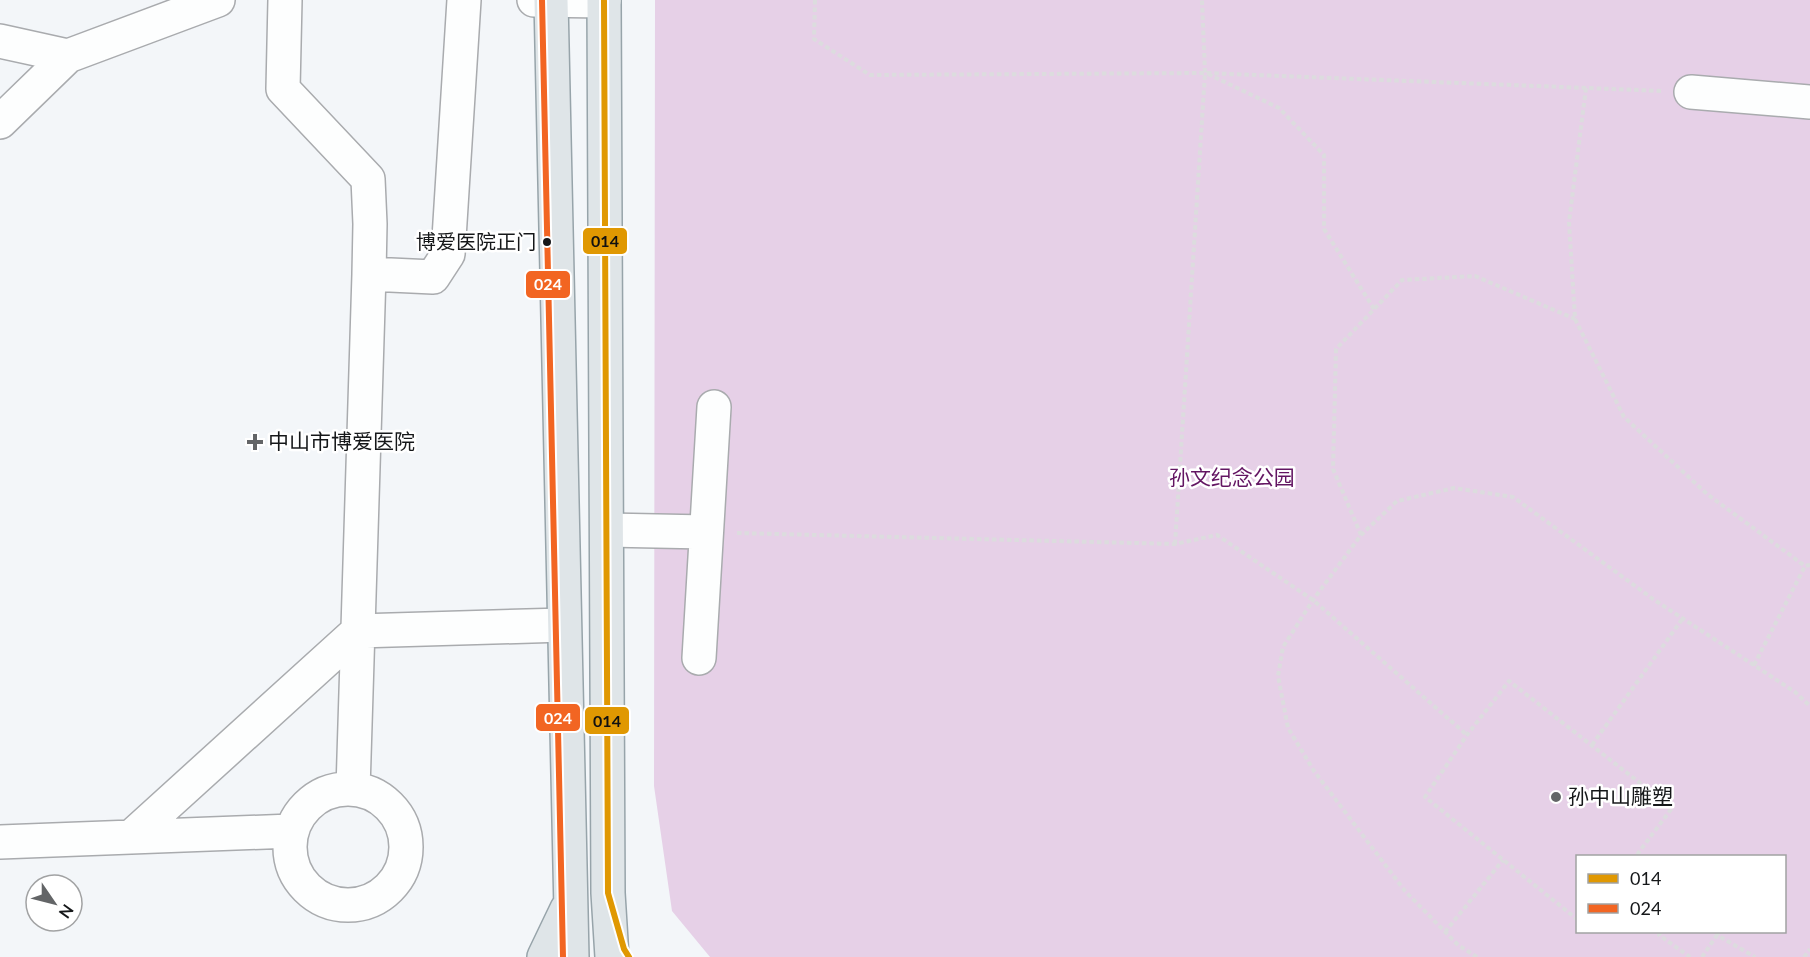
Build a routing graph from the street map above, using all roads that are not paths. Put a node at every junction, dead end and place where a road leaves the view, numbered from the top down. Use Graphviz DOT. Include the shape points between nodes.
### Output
graph roads {
  1 [pos="218,0"];
  2 [pos="285,0"];
  3 [pos="464,0"];
  4 [pos="534,0"];
  5 [pos="551,0"];
  6 [pos="604,0"];
  7 [pos="0,41"];
  8 [pos="68,56"];
  9 [pos="1690,92"];
  10 [pos="1810,102"];
  11 [pos="0,122"];
  12 [pos="369,274"];
  13 [pos="714,407"];
  14 [pos="607,530"];
  15 [pos="706,532"];
  16 [pos="564,625"];
  17 [pos="358,631"];
  18 [pos="699,658"];
  19 [pos="353,789"];
  20 [pos="291,831"];
  21 [pos="131,837"];
  22 [pos="0,842"];
  23 [pos="609,893"];
  24 [pos="570,902"];
  25 [pos="544,957"];
  26 [pos="572,957"];
  27 [pos="612,957"];
  28 [pos="629,957"];
  1 -- 8 [label="street"];
  2 -- 12 [label="street" via="284,89 368,179"];
  3 -- 12 [label="street" via="448,254 434,276"];
  4 -- 5 [label="street"];
  5 -- 6 [label="street"];
  5 -- 16 [label="main road"];
  6 -- 14 [label="main road"];
  7 -- 8 [label="street"];
  8 -- 11 [label="street"];
  9 -- 10 [label="street"];
  12 -- 17 [label="street"];
  13 -- 15 [label="street"];
  14 -- 15 [label="street"];
  14 -- 23 [label="main road"];
  15 -- 18 [label="street"];
  16 -- 17 [label="street"];
  16 -- 24 [label="main road"];
  17 -- 19 [label="street"];
  17 -- 21 [label="street"];
  19 -- 20 [label="street" via="333,791 315,799 300,813"];
  19 -- 20 [label="street" via="373,794 389,806 406,838 406,857 400,874 374,900 356,906 338,905 320,900 305,889 289,852"];
  20 -- 21 [label="street"];
  21 -- 22 [label="street"];
  23 -- 27 [label="main road"];
  23 -- 28 [label="main road"];
  24 -- 25 [label="main road"];
  24 -- 26 [label="main road"];
}
